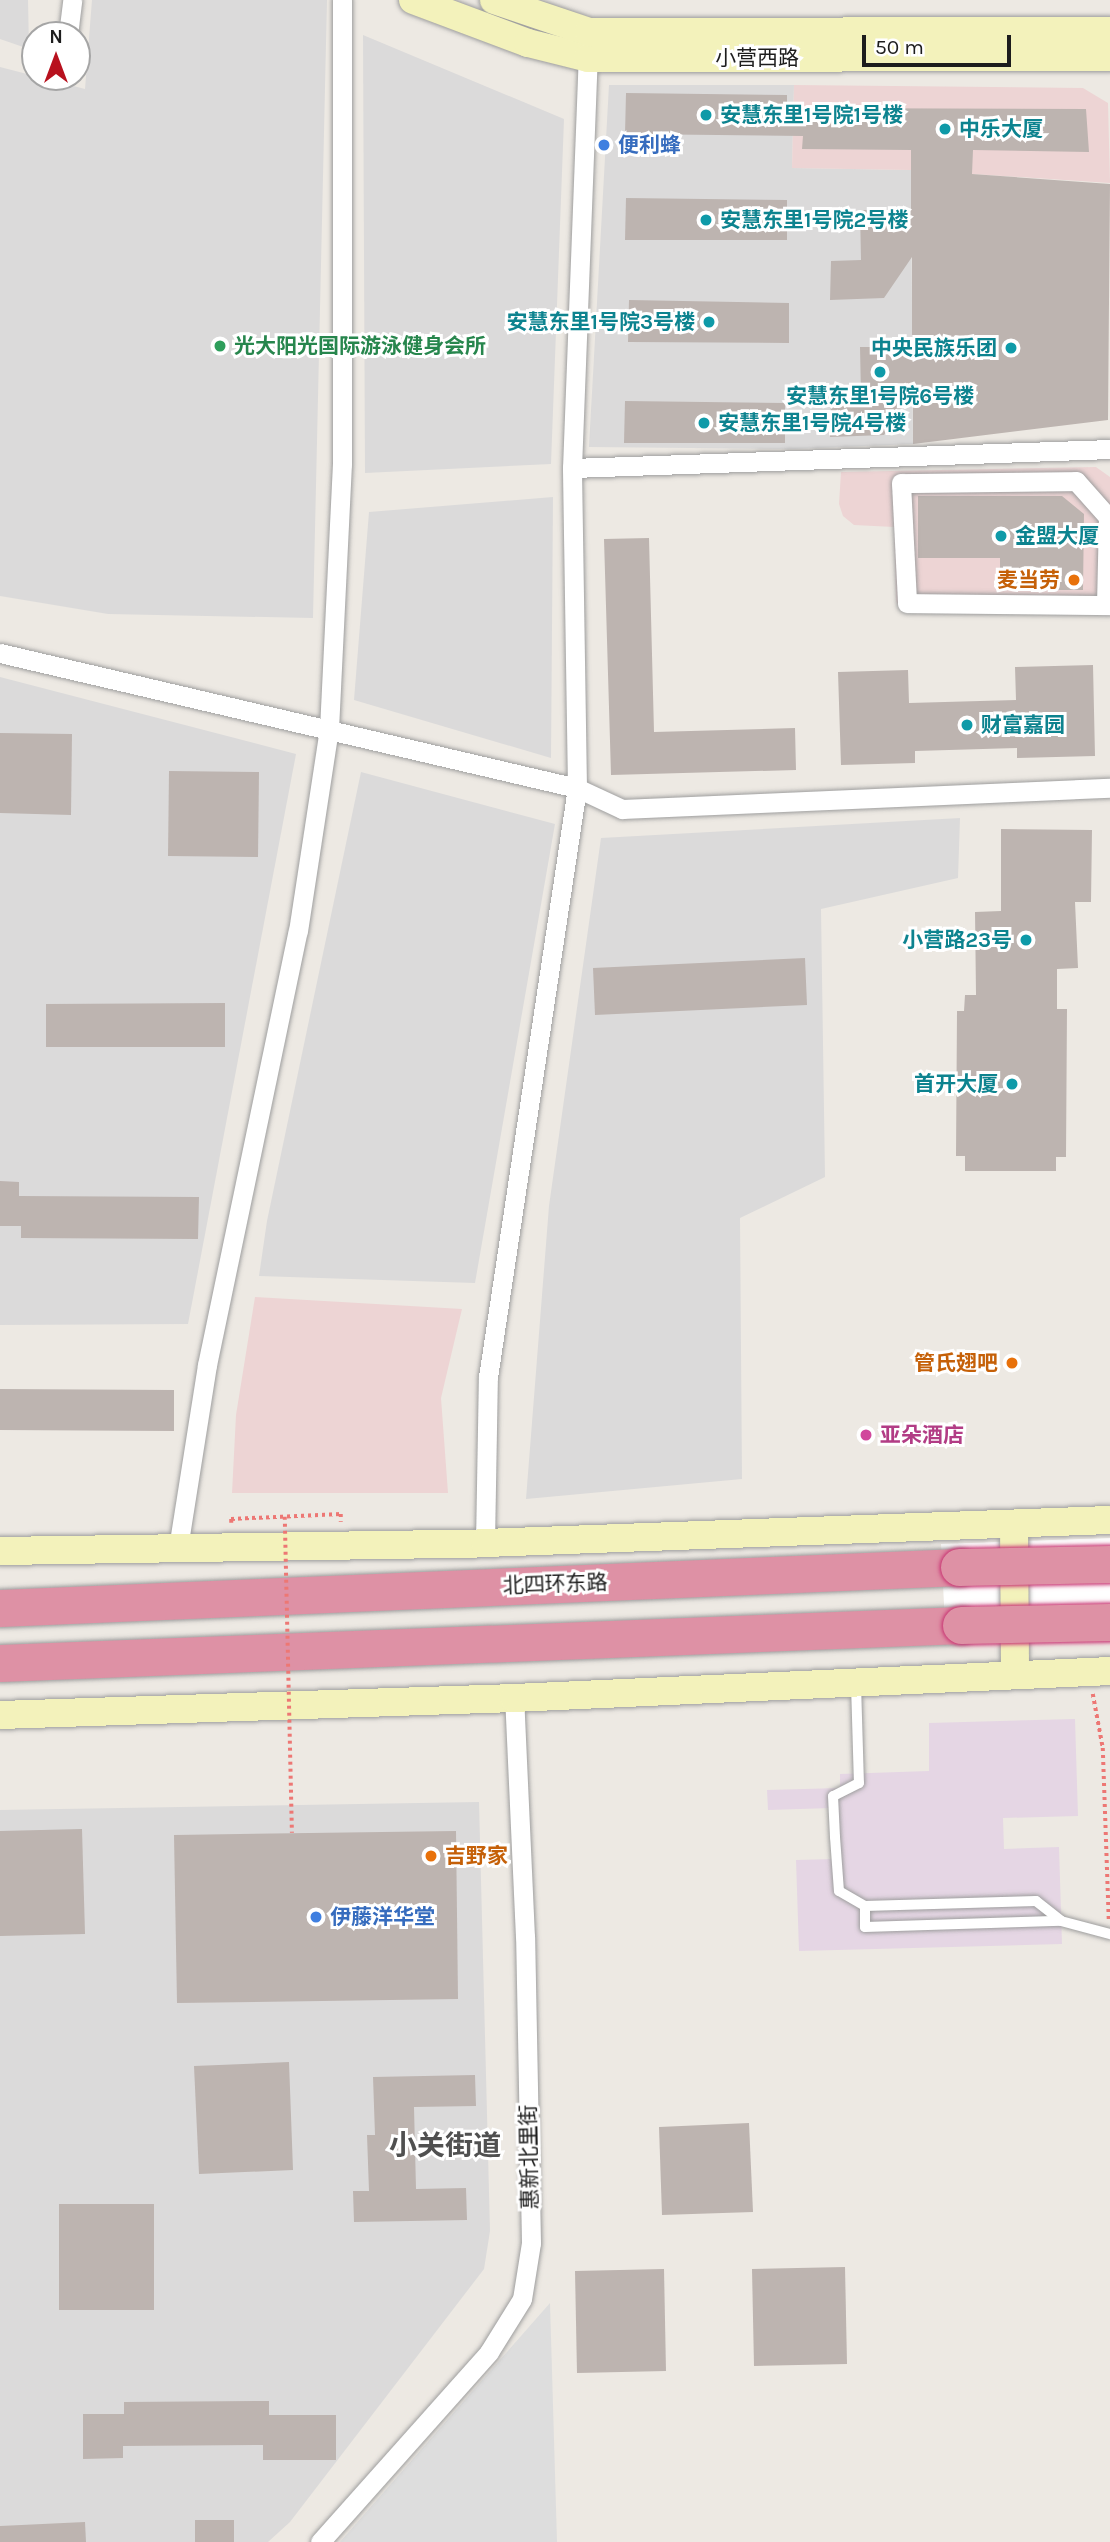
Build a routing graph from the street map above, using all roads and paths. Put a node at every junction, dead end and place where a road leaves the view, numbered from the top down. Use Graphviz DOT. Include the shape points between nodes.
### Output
graph roads {
  1 [pos="72,0"];
  2 [pos="342,0"];
  3 [pos="414,0"];
  4 [pos="494,0"];
  5 [pos="531,7"];
  6 [pos="70,21"];
  7 [pos="1110,30"];
  8 [pos="588,45"];
  9 [pos="1110,57"];
  10 [pos="1110,449"];
  11 [pos="572,468"];
  12 [pos="1108,605"];
  13 [pos="0,653"];
  14 [pos="329,729"];
  15 [pos="577,788"];
  16 [pos="1110,789"];
  17 [pos="341,1514"];
  18 [pos="285,1517"];
  19 [pos="231,1519"];
  20 [pos="1110,1521"];
  21 [pos="1014,1524"];
  22 [pos="485,1542"];
  23 [pos="178,1548"];
  24 [pos="0,1551"];
  25 [pos="1110,1564"];
  26 [pos="9,1604"];
  27 [pos="1110,1622"];
  28 [pos="0,1663"];
  29 [pos="1099,1671"];
  30 [pos="1015,1675"];
  31 [pos="856,1682"];
  32 [pos="514,1698"];
  33 [pos="0,1715"];
  34 [pos="292,1833"];
  35 [pos="865,1906"];
  36 [pos="1061,1921"];
  37 [pos="1110,1934"];
  38 [pos="320,2542"];
  1 -- 6 [label="street"];
  2 -- 14 [label="street" via="342,464"];
  3 -- 8 [label="street, 小营西路" via="528,43"];
  4 -- 5 [label="street, 小营西路"];
  5 -- 8 [label="street, 小营西路"];
  7 -- 8 [label="street, 小营西路"];
  8 -- 9 [label="street, 小营西路"];
  8 -- 11 [label="street"];
  10 -- 11 [label="street"];
  11 -- 15 [label="street"];
  12 -- 12 [label="street" via="1108,517 1076,481 901,483 907,603"];
  13 -- 14 [label="street"];
  14 -- 15 [label="street"];
  14 -- 23 [label="street" via="298,931 207,1365"];
  15 -- 16 [label="street" via="622,809"];
  15 -- 22 [label="street" via="488,1377"];
  17 -- 18 [label="path"];
  18 -- 19 [label="path"];
  18 -- 34 [label="path, bridge"];
  20 -- 21 [label="street, 北四环东路"];
  21 -- 22 [label="street, 北四环东路"];
  21 -- 30 [label="street"];
  22 -- 23 [label="street, 北四环东路"];
  23 -- 24 [label="street, 北四环东路"];
  25 -- 26 [label="highway, 北四环东路, bridge"];
  27 -- 28 [label="highway, bridge"];
  29 -- 30 [label="street"];
  29 -- 37 [label="path"];
  30 -- 31 [label="street"];
  31 -- 32 [label="street"];
  31 -- 35 [label="lane" via="859,1783 833,1796 839,1891"];
  32 -- 33 [label="street"];
  32 -- 38 [label="street, 惠新北里街" via="525,1937 531,2243 522,2299 489,2352"];
  35 -- 36 [label="lane" via="1036,1901"];
  35 -- 36 [label="lane" via="865,1927"];
  36 -- 37 [label="lane"];
}
